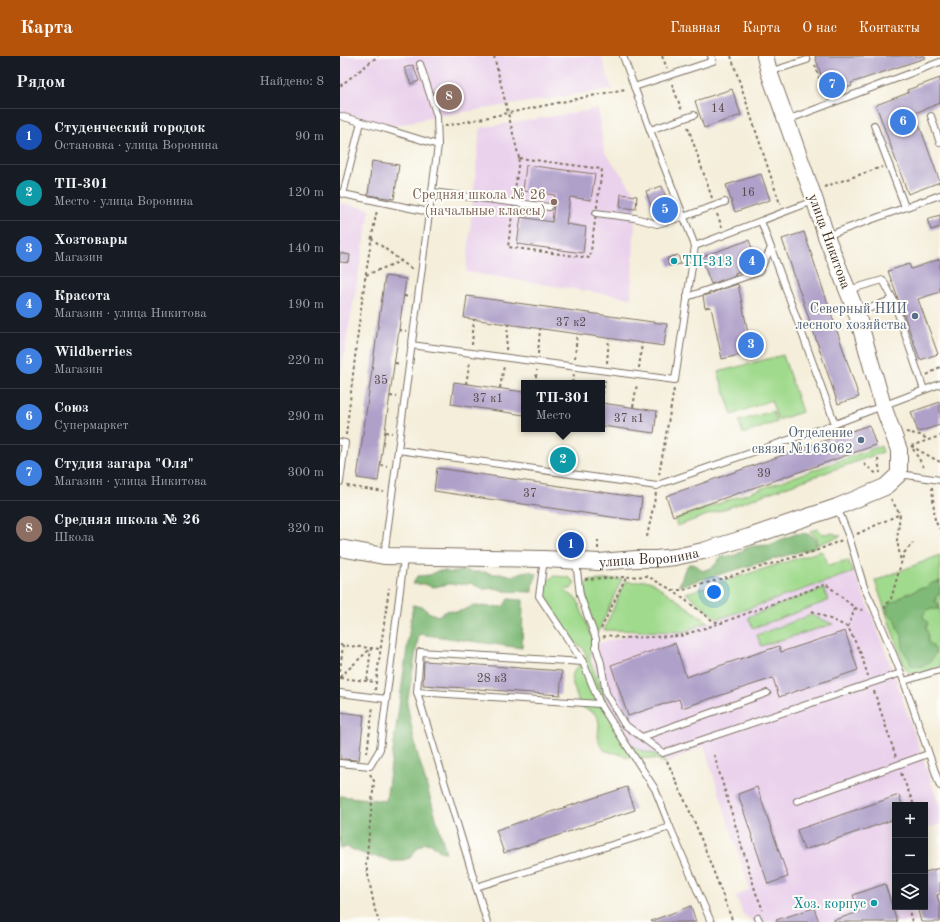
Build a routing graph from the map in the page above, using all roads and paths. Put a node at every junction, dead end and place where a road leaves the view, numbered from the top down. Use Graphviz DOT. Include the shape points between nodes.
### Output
graph roads {
  1 [pos="378,56"];
  2 [pos="494,56"];
  3 [pos="623,56"];
  4 [pos="662,56"];
  5 [pos="711,56"];
  6 [pos="731,56"];
  7 [pos="765,56"];
  8 [pos="807,60"];
  9 [pos="940,62"];
  10 [pos="420,64"];
  11 [pos="769,72"];
  12 [pos="669,75"];
  13 [pos="340,86"];
  14 [pos="634,87"];
  15 [pos="841,100"];
  16 [pos="508,113"];
  17 [pos="694,115"];
  18 [pos="340,116"];
  19 [pos="931,116"];
  20 [pos="685,118"];
  21 [pos="787,120"];
  22 [pos="361,122"];
  23 [pos="874,125"];
  24 [pos="438,127"];
  25 [pos="650,130"];
  26 [pos="940,143"];
  27 [pos="438,144"];
  28 [pos="519,158"];
  29 [pos="889,164"];
  30 [pos="824,187"];
  31 [pos="432,192"];
  32 [pos="341,194"];
  33 [pos="940,195"];
  34 [pos="815,201"];
  35 [pos="379,202"];
  36 [pos="725,202"];
  37 [pos="780,204"];
  38 [pos="549,206"];
  39 [pos="715,206"];
  40 [pos="905,207"];
  41 [pos="429,212"];
  42 [pos="596,213"];
  43 [pos="683,217"];
  44 [pos="761,221"];
  45 [pos="725,235"];
  46 [pos="826,236"];
  47 [pos="372,238"];
  48 [pos="695,246"];
  49 [pos="771,248"];
  50 [pos="402,261"];
  51 [pos="366,275"];
  52 [pos="421,276"];
  53 [pos="848,290"];
  54 [pos="687,297"];
  55 [pos="893,299"];
  56 [pos="856,314"];
  57 [pos="411,345"];
  58 [pos="940,367"];
  59 [pos="921,379"];
  60 [pos="675,380"];
  61 [pos="940,384"];
  62 [pos="924,390"];
  63 [pos="883,406"];
  64 [pos="835,424"];
  65 [pos="905,432"];
  66 [pos="940,436"];
  67 [pos="929,440"];
  68 [pos="342,442"];
  69 [pos="911,446"];
  70 [pos="908,447"];
  71 [pos="398,450"];
  72 [pos="878,459"];
  73 [pos="940,462"];
  74 [pos="864,464"];
  75 [pos="899,474"];
  76 [pos="940,480"];
  77 [pos="340,482"];
  78 [pos="347,486"];
  79 [pos="658,486"];
  80 [pos="392,493"];
  81 [pos="890,497"];
  82 [pos="837,508"];
  83 [pos="900,514"];
  84 [pos="854,535"];
  85 [pos="647,537"];
  86 [pos="843,540"];
  87 [pos="913,543"];
  88 [pos="340,548"];
  89 [pos="384,556"];
  90 [pos="404,556"];
  91 [pos="544,559"];
  92 [pos="576,561"];
  93 [pos="901,563"];
  94 [pos="626,577"];
  95 [pos="578,579"];
  96 [pos="389,588"];
  97 [pos="672,590"];
  98 [pos="891,599"];
  99 [pos="855,608"];
  100 [pos="812,611"];
  101 [pos="871,612"];
  102 [pos="721,623"];
  103 [pos="848,626"];
  104 [pos="596,639"];
  105 [pos="341,645"];
  106 [pos="371,648"];
  107 [pos="381,649"];
  108 [pos="583,662"];
  109 [pos="940,670"];
  110 [pos="340,671"];
  111 [pos="901,673"];
  112 [pos="340,678"];
  113 [pos="367,681"];
  114 [pos="904,681"];
  115 [pos="376,682"];
  116 [pos="871,683"];
  117 [pos="417,692"];
  118 [pos="340,693"];
  119 [pos="767,693"];
  120 [pos="375,698"];
  121 [pos="386,699"];
  122 [pos="600,704"];
  123 [pos="882,715"];
  124 [pos="642,737"];
  125 [pos="663,753"];
  126 [pos="928,754"];
  127 [pos="714,755"];
  128 [pos="340,763"];
  129 [pos="365,766"];
  130 [pos="940,786"];
  131 [pos="797,801"];
  132 [pos="670,827"];
  133 [pos="476,887"];
  134 [pos="909,910"];
  135 [pos="761,918"];
  136 [pos="379,922"];
  137 [pos="487,922"];
  138 [pos="711,922"];
  139 [pos="733,922"];
  140 [pos="912,922"];
  1 -- 13 [label="path"];
  2 -- 16 [label="path"];
  3 -- 14 [label="lane"];
  4 -- 12 [label="path"];
  5 -- 12 [label="lane" via="713,61"];
  6 -- 37 [label="path"];
  7 -- 11 [label="street, улица Никитова"];
  8 -- 11 [label="lane"];
  8 -- 15 [label="path" via="812,58 826,98 838,93"];
  9 -- 15 [label="lane"];
  10 -- 24 [label="lane" via="437,116"];
  11 -- 21 [label="street, улица Никитова"];
  12 -- 14 [label="lane"];
  12 -- 20 [label="path"];
  14 -- 16 [label="path"];
  14 -- 25 [label="lane"];
  15 -- 21 [label="lane"];
  16 -- 24 [label="path"];
  16 -- 28 [label="path"];
  17 -- 20 [label="lane"];
  18 -- 22 [label="lane"];
  19 -- 26 [label="lane"];
  20 -- 25 [label="lane"];
  20 -- 39 [label="path"];
  21 -- 34 [label="street, улица Никитова"];
  22 -- 27 [label="lane"];
  22 -- 32 [label="lane"];
  23 -- 29 [label="lane"];
  24 -- 27 [label="lane"];
  25 -- 43 [label="lane"];
  27 -- 31 [label="lane"];
  29 -- 30 [label="path"];
  29 -- 40 [label="lane"];
  31 -- 38 [label="lane"];
  31 -- 41 [label="lane"];
  32 -- 35 [label="lane"];
  33 -- 40 [label="lane"];
  34 -- 44 [label="lane"];
  34 -- 46 [label="street, улица Никитова"];
  35 -- 41 [label="lane"];
  35 -- 47 [label="path"];
  36 -- 39 [label="lane"];
  39 -- 43 [label="lane"];
  39 -- 45 [label="path"];
  40 -- 46 [label="lane"];
  41 -- 52 [label="lane"];
  42 -- 43 [label="lane" via="635,218 657,224"];
  43 -- 48 [label="lane"];
  44 -- 45 [label="lane"];
  44 -- 49 [label="lane"];
  45 -- 48 [label="lane"];
  46 -- 53 [label="street, улица Никитова"];
  47 -- 50 [label="path"];
  47 -- 51 [label="path"];
  48 -- 54 [label="lane"];
  49 -- 54 [label="lane" via="759,272"];
  49 -- 64 [label="lane"];
  50 -- 51 [label="path"];
  50 -- 52 [label="path"];
  51 -- 68 [label="path"];
  52 -- 57 [label="lane"];
  53 -- 55 [label="lane" via="883,280"];
  53 -- 56 [label="street, улица Никитова"];
  54 -- 60 [label="lane"];
  55 -- 56 [label="lane"];
  55 -- 59 [label="lane"];
  56 -- 63 [label="street, улица Никитова"];
  57 -- 60 [label="lane"];
  57 -- 71 [label="lane"];
  58 -- 59 [label="path"];
  59 -- 62 [label="lane"];
  60 -- 79 [label="path"];
  61 -- 62 [label="lane"];
  62 -- 63 [label="lane"];
  63 -- 64 [label="lane"];
  63 -- 75 [label="street, улица Никитова" via="899,450"];
  64 -- 79 [label="lane"];
  65 -- 67 [label="path"];
  66 -- 67 [label="path"];
  67 -- 69 [label="path"];
  68 -- 77 [label="lane"];
  69 -- 70 [label="path"];
  69 -- 73 [label="path"];
  71 -- 79 [label="lane"];
  71 -- 80 [label="lane"];
  72 -- 74 [label="path" via="880,477"];
  75 -- 76 [label="lane"];
  75 -- 82 [label="street, улица Воронина" via="885,487"];
  78 -- 80 [label="path"];
  79 -- 85 [label="path"];
  80 -- 89 [label="lane"];
  81 -- 83 [label="path"];
  82 -- 92 [label="street, улица Воронина" via="704,551 675,557"];
  82 -- 111 [label="lane" via="864,587"];
  83 -- 84 [label="path"];
  83 -- 93 [label="path" via="897,540"];
  86 -- 97 [label="path" via="818,550 683,590"];
  87 -- 93 [label="path" via="904,553"];
  88 -- 89 [label="street, улица Воронина"];
  89 -- 90 [label="street, улица Воронина"];
  90 -- 91 [label="street, улица Воронина"];
  90 -- 121 [label="lane"];
  91 -- 92 [label="street, улица Воронина"];
  91 -- 108 [label="lane" via="539,596"];
  92 -- 95 [label="lane"];
  93 -- 98 [label="path"];
  94 -- 95 [label="path"];
  94 -- 97 [label="path" via="647,576"];
  94 -- 104 [label="path"];
  95 -- 104 [label="lane" via="580,595"];
  96 -- 107 [label="path"];
  97 -- 102 [label="path" via="713,621"];
  99 -- 101 [label="path"];
  99 -- 102 [label="path" via="826,584"];
  99 -- 103 [label="path"];
  100 -- 103 [label="path"];
  102 -- 104 [label="path" via="680,636 622,638 607,635"];
  103 -- 116 [label="path"];
  104 -- 124 [label="lane" via="606,693 624,724"];
  105 -- 106 [label="path"];
  105 -- 110 [label="path"];
  106 -- 107 [label="path"];
  106 -- 112 [label="path"];
  106 -- 113 [label="path"];
  107 -- 115 [label="path"];
  108 -- 117 [label="lane" via="420,652"];
  108 -- 122 [label="lane"];
  109 -- 114 [label="lane"];
  111 -- 114 [label="lane"];
  111 -- 116 [label="lane"];
  112 -- 113 [label="path"];
  113 -- 115 [label="path"];
  114 -- 126 [label="lane"];
  115 -- 120 [label="path"];
  116 -- 123 [label="path"];
  116 -- 125 [label="lane"];
  117 -- 122 [label="lane"];
  117 -- 133 [label="lane"];
  118 -- 120 [label="lane"];
  119 -- 124 [label="lane"];
  120 -- 121 [label="lane"];
  120 -- 129 [label="path"];
  121 -- 129 [label="lane" via="380,749 370,766"];
  122 -- 132 [label="lane" via="655,789"];
  124 -- 125 [label="lane"];
  125 -- 139 [label="path" via="695,823"];
  126 -- 130 [label="lane"];
  126 -- 131 [label="lane"];
  127 -- 135 [label="path" via="756,893"];
  128 -- 129 [label="lane"];
  129 -- 136 [label="path" via="374,782 366,865"];
  132 -- 133 [label="lane"];
  132 -- 138 [label="lane"];
  133 -- 137 [label="lane"];
  134 -- 140 [label="path"];
}
